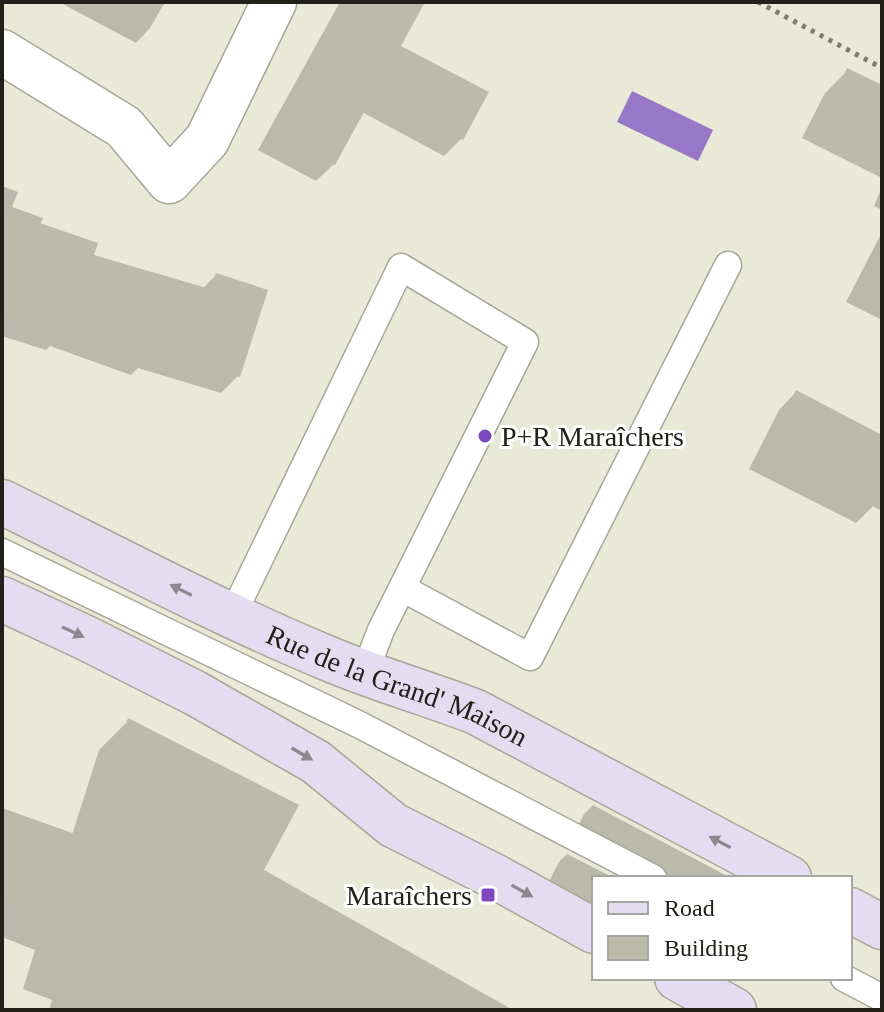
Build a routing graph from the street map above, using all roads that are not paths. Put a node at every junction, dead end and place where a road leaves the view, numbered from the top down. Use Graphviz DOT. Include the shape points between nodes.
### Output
graph roads {
  1 [pos="274,2"];
  2 [pos="2,52"];
  3 [pos="728,265"];
  4 [pos="2,502"];
  5 [pos="2,552"];
  6 [pos="402,588"];
  7 [pos="2,599"];
  8 [pos="232,616"];
  9 [pos="364,674"];
  10 [pos="649,876"];
  11 [pos="785,876"];
  12 [pos="852,911"];
  13 [pos="882,927"];
  14 [pos="592,930"];
  15 [pos="681,980"];
  16 [pos="848,980"];
  17 [pos="882,998"];
  18 [pos="734,1010"];
  1 -- 2 [label="street" via="207,140 169,181 124,127"];
  3 -- 6 [label="lane" via="530,657"];
  8 -- 4 [label="main road, Rue de la Grand' Maison, one-way"];
  5 -- 10 [label="lane, Rue de la Grand' Maison" via="360,725"];
  6 -- 8 [label="lane" via="525,342 401,267"];
  6 -- 9 [label="lane"];
  7 -- 14 [label="main road, one-way" via="195,693 316,762 393,825"];
  8 -- 9 [label="main road, Rue de la Grand' Maison"];
  11 -- 9 [label="main road, Rue de la Grand' Maison, one-way" via="476,712"];
  12 -- 13 [label="main road"];
  15 -- 18 [label="main road"];
  16 -- 17 [label="lane"];
}
